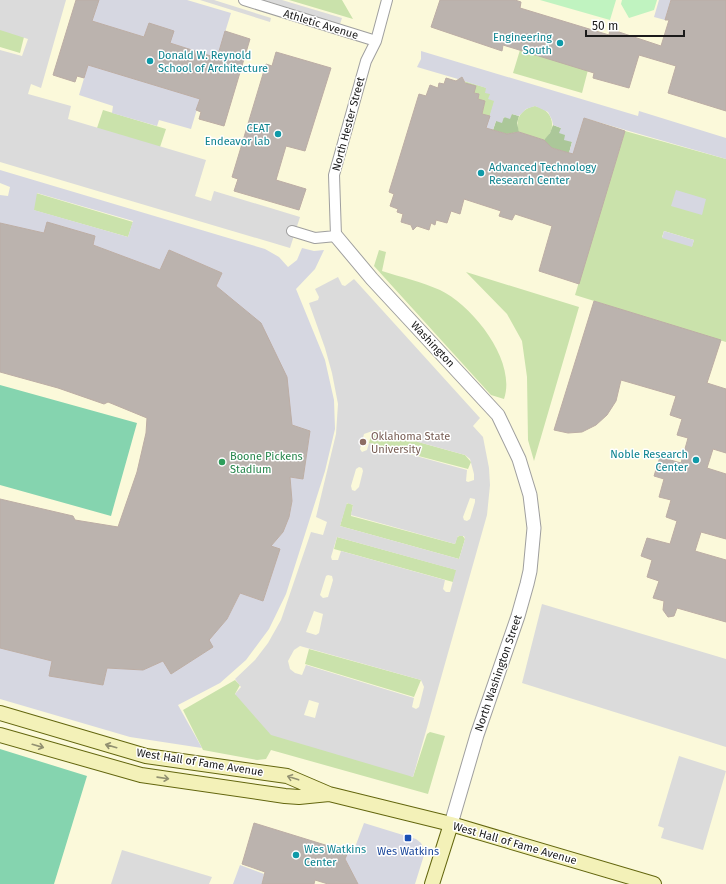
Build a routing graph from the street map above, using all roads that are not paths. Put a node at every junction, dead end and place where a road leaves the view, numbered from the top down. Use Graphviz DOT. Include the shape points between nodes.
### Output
graph roads {
  1 [pos="244,0"];
  2 [pos="387,0"];
  3 [pos="376,41"];
  4 [pos="292,231"];
  5 [pos="336,236"];
  6 [pos="519,459"];
  7 [pos="0,713"];
  8 [pos="0,735"];
  9 [pos="329,794"];
  10 [pos="451,824"];
  11 [pos="432,884"];
  12 [pos="654,884"];
  1 -- 3 [label="street, Athletic Avenue"];
  2 -- 3 [label="street, North Hester Street"];
  3 -- 5 [label="street, North Hester Street" via="366,61 334,175"];
  4 -- 5 [label="street" via="315,238"];
  5 -- 6 [label="street, Washington" via="372,279 498,415"];
  6 -- 10 [label="street, North Washington Street" via="530,495 534,528 530,571 523,602 477,735"];
  9 -- 7 [label="main road, West Hall of Fame Avenue, one-way" via="287,776 146,756"];
  8 -- 9 [label="main road, West Hall of Fame Avenue, one-way" via="141,775 285,796"];
  9 -- 10 [label="main road, West Hall of Fame Avenue"];
  10 -- 11 [label="main road, North Washington Street"];
  10 -- 12 [label="main road, West Hall of Fame Avenue"];
}
